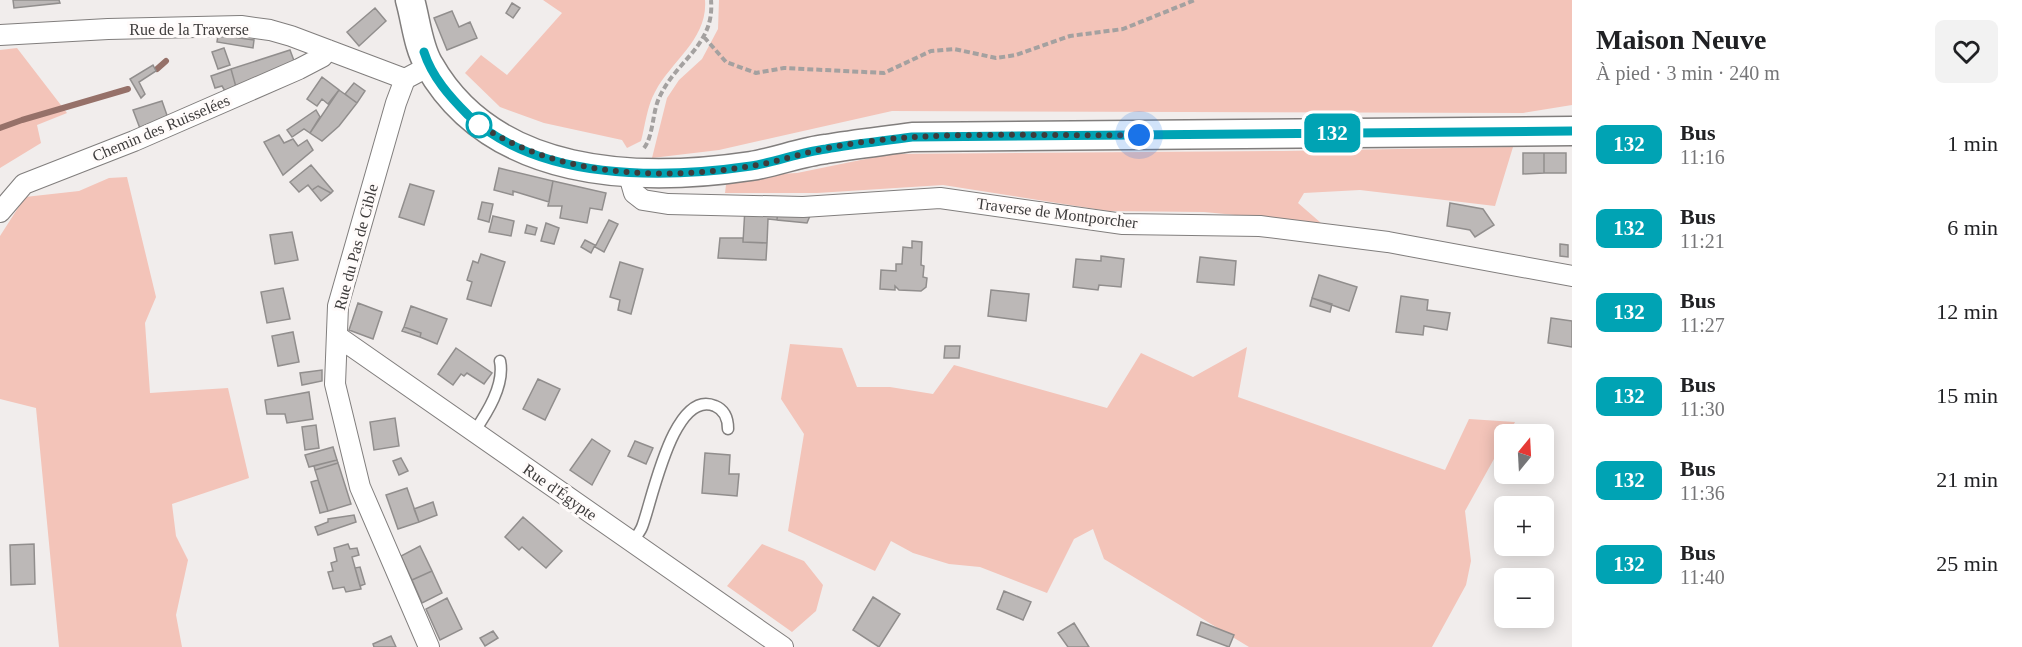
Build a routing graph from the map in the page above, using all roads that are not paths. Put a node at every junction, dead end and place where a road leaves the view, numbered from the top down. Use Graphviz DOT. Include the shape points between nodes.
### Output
graph roads {
  1 [pos="410,0"];
  2 [pos="0,35"];
  3 [pos="328,50"];
  4 [pos="419,65"];
  5 [pos="1572,131"];
  6 [pos="633,162"];
  7 [pos="0,212"];
  8 [pos="1572,276"];
  9 [pos="337,336"];
  10 [pos="500,361"];
  11 [pos="728,429"];
  12 [pos="474,432"];
  13 [pos="632,543"];
  14 [pos="429,647"];
  15 [pos="783,647"];
  1 -- 4 [label="main road"];
  2 -- 3 [label="street, Rue de la Traverse" via="241,26 270,30"];
  3 -- 4 [label="street, Rue de la Traverse"];
  3 -- 7 [label="street, Chemin des Ruisselées" via="298,69 134,141 24,183"];
  4 -- 6 [label="main road" via="477,123 536,155 589,168"];
  4 -- 9 [label="street, Rue du Pas de Cible" via="396,103 338,306"];
  5 -- 6 [label="main road" via="912,137 824,149 752,166 678,173"];
  6 -- 8 [label="street, Traverse de Montporcher" via="634,193 643,200 668,204 804,207 940,198 1123,224 1272,227 1388,242"];
  9 -- 12 [label="street, Rue d'Égypte"];
  9 -- 14 [label="street, Rue du Pas de Cible" via="335,384 360,488"];
  10 -- 12 [label="lane" via="494,397"];
  11 -- 13 [label="lane" via="728,420 716,406 697,405 686,413 657,474 642,528"];
  12 -- 13 [label="street, Rue d'Égypte"];
  13 -- 15 [label="street, Rue d'Égypte"];
}
